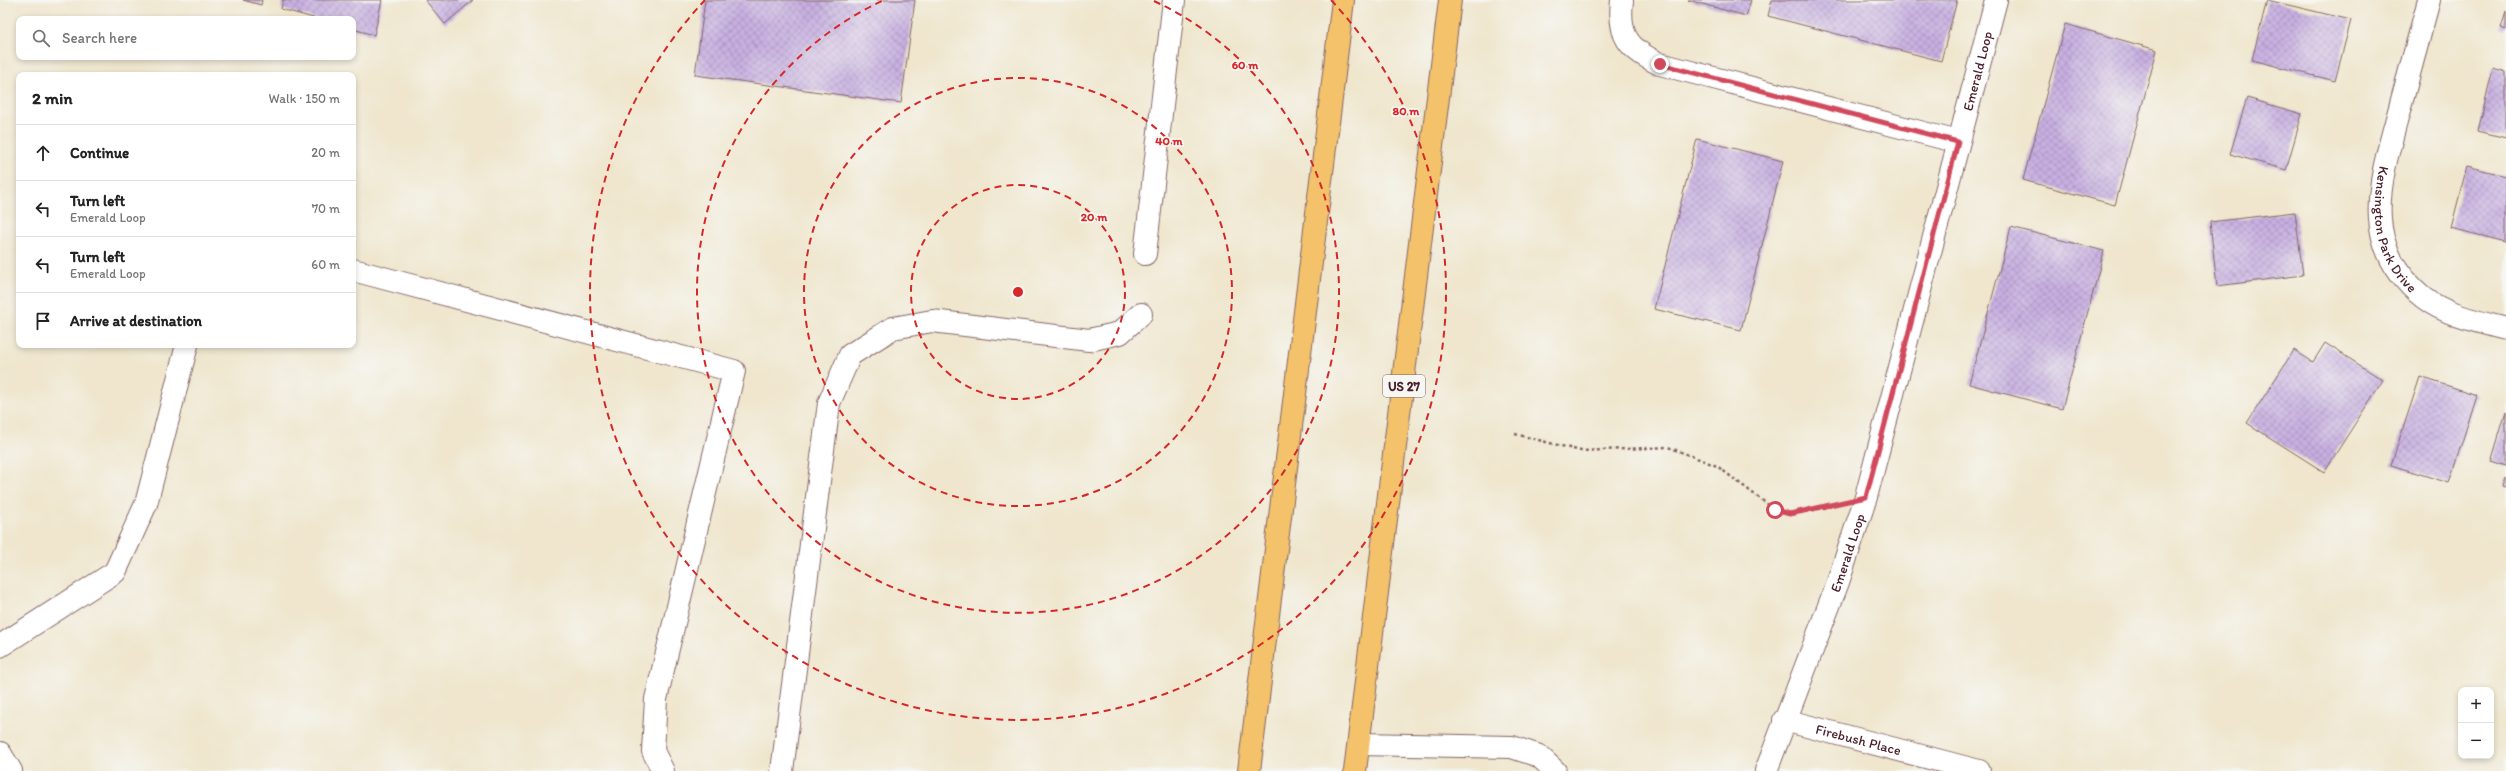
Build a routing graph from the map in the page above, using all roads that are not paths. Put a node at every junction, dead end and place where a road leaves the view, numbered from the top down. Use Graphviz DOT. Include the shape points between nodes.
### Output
graph roads {
  1 [pos="1174,0"];
  2 [pos="1344,0"];
  3 [pos="1450,0"];
  4 [pos="1622,0"];
  5 [pos="1996,0"];
  6 [pos="2430,0"];
  7 [pos="1958,142"];
  8 [pos="1146,254"];
  9 [pos="356,271"];
  10 [pos="1141,314"];
  11 [pos="2506,329"];
  12 [pos="186,348"];
  13 [pos="0,646"];
  14 [pos="1784,720"];
  15 [pos="1359,744"];
  16 [pos="0,753"];
  17 [pos="11,771"];
  18 [pos="663,771"];
  19 [pos="782,771"];
  20 [pos="1249,771"];
  21 [pos="1355,771"];
  22 [pos="1555,771"];
  23 [pos="1766,771"];
  24 [pos="1979,771"];
  1 -- 8 [label="street"];
  2 -- 20 [label="highway"];
  3 -- 15 [label="highway, US 27"];
  4 -- 7 [label="street" via="1620,17 1631,46 1660,64"];
  5 -- 7 [label="street, Emerald Loop"];
  6 -- 11 [label="street, Kensington Park Drive" via="2384,168 2378,211 2382,235 2394,265 2425,299 2450,312"];
  7 -- 14 [label="street, Emerald Loop" via="1866,497 1838,582"];
  9 -- 18 [label="street" via="734,371 656,699 653,751"];
  10 -- 19 [label="street" via="1120,333 1089,340 932,321 893,328 850,355 829,403"];
  12 -- 13 [label="street" via="146,504 115,572"];
  14 -- 23 [label="street, Emerald Loop"];
  14 -- 24 [label="street, Firebush Place"];
  15 -- 21 [label="highway, US 27"];
  15 -- 22 [label="street" via="1512,747 1539,756"];
  16 -- 17 [label="street"];
}
